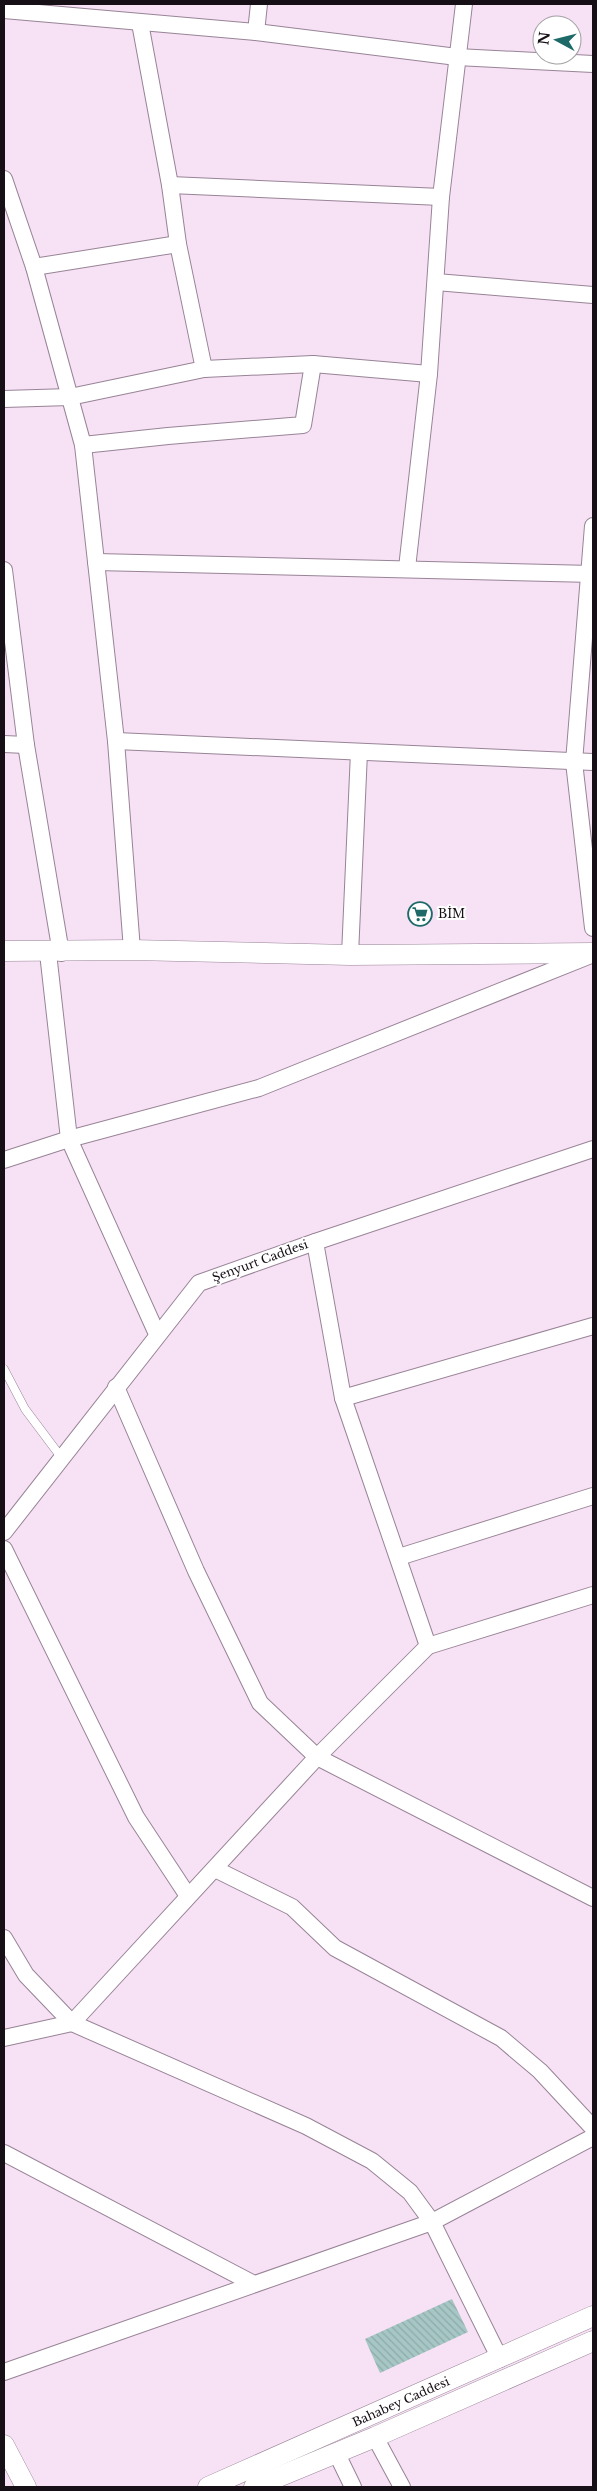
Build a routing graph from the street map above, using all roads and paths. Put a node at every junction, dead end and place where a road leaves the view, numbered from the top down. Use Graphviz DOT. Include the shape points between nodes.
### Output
graph roads {
  1 [pos="259,4"];
  2 [pos="464,4"];
  3 [pos="4,10"];
  4 [pos="140,23"];
  5 [pos="256,32"];
  6 [pos="457,56"];
  7 [pos="593,64"];
  8 [pos="4,179"];
  9 [pos="170,185"];
  10 [pos="441,197"];
  11 [pos="178,244"];
  12 [pos="34,267"];
  13 [pos="436,282"];
  14 [pos="593,295"];
  15 [pos="312,364"];
  16 [pos="204,369"];
  17 [pos="429,374"];
  18 [pos="70,397"];
  19 [pos="4,399"];
  20 [pos="83,445"];
  21 [pos="593,526"];
  22 [pos="96,562"];
  23 [pos="407,568"];
  24 [pos="4,572"];
  25 [pos="591,574"];
  26 [pos="116,741"];
  27 [pos="4,744"];
  28 [pos="26,745"];
  29 [pos="359,752"];
  30 [pos="574,762"];
  31 [pos="593,762"];
  32 [pos="593,928"];
  33 [pos="132,950"];
  34 [pos="4,951"];
  35 [pos="54,953"];
  36 [pos="593,953"];
  37 [pos="350,955"];
  38 [pos="69,1139"];
  39 [pos="593,1149"];
  40 [pos="4,1160"];
  41 [pos="315,1242"];
  42 [pos="593,1326"];
  43 [pos="157,1334"];
  44 [pos="4,1369"];
  45 [pos="116,1387"];
  46 [pos="343,1398"];
  47 [pos="61,1457"];
  48 [pos="593,1496"];
  49 [pos="4,1532"];
  50 [pos="4,1549"];
  51 [pos="398,1557"];
  52 [pos="593,1596"];
  53 [pos="428,1646"];
  54 [pos="317,1758"];
  55 [pos="215,1869"];
  56 [pos="188,1896"];
  57 [pos="593,1898"];
  58 [pos="4,1938"];
  59 [pos="72,2023"];
  60 [pos="4,2038"];
  61 [pos="593,2128"];
  62 [pos="593,2136"];
  63 [pos="4,2153"];
  64 [pos="432,2222"];
  65 [pos="254,2284"];
  66 [pos="593,2316"];
  67 [pos="593,2341"];
  68 [pos="500,2359"];
  69 [pos="4,2372"];
  70 [pos="375,2437"];
  71 [pos="4,2444"];
  72 [pos="336,2452"];
  73 [pos="26,2487"];
  74 [pos="208,2487"];
  75 [pos="254,2487"];
  76 [pos="353,2487"];
  77 [pos="402,2487"];
  1 -- 5 [label="street"];
  2 -- 6 [label="street"];
  3 -- 4 [label="street"];
  4 -- 5 [label="street"];
  4 -- 9 [label="street"];
  5 -- 6 [label="street"];
  6 -- 7 [label="street"];
  6 -- 10 [label="street"];
  8 -- 12 [label="street"];
  9 -- 10 [label="street"];
  9 -- 11 [label="street"];
  10 -- 13 [label="street"];
  11 -- 12 [label="street"];
  11 -- 16 [label="street"];
  12 -- 18 [label="street"];
  13 -- 14 [label="street"];
  13 -- 17 [label="street"];
  15 -- 16 [label="street"];
  15 -- 17 [label="street"];
  15 -- 20 [label="street" via="303,425"];
  16 -- 18 [label="street"];
  17 -- 23 [label="street"];
  18 -- 19 [label="street"];
  18 -- 20 [label="street"];
  20 -- 22 [label="street"];
  21 -- 25 [label="street"];
  22 -- 23 [label="street"];
  22 -- 26 [label="street"];
  23 -- 25 [label="street"];
  24 -- 28 [label="street"];
  25 -- 30 [label="street"];
  26 -- 29 [label="street"];
  26 -- 33 [label="street"];
  27 -- 28 [label="street"];
  28 -- 35 [label="street"];
  29 -- 30 [label="street"];
  29 -- 37 [label="street"];
  30 -- 31 [label="street"];
  30 -- 32 [label="street"];
  33 -- 35 [label="street"];
  33 -- 37 [label="street"];
  34 -- 35 [label="street"];
  35 -- 38 [label="street"];
  36 -- 37 [label="street"];
  36 -- 38 [label="street" via="259,1088"];
  38 -- 40 [label="street"];
  38 -- 43 [label="street"];
  39 -- 41 [label="street, Şenyurt Caddesi"];
  41 -- 43 [label="street, Şenyurt Caddesi" via="199,1283"];
  41 -- 46 [label="street"];
  42 -- 46 [label="street"];
  43 -- 45 [label="street, Şenyurt Caddesi"];
  44 -- 47 [label="lane" via="25,1409"];
  45 -- 47 [label="street, Şenyurt Caddesi"];
  45 -- 54 [label="street" via="196,1570 260,1704"];
  46 -- 51 [label="street"];
  47 -- 49 [label="street, Şenyurt Caddesi"];
  48 -- 51 [label="street"];
  50 -- 56 [label="street" via="136,1818"];
  51 -- 53 [label="street"];
  52 -- 53 [label="street"];
  53 -- 54 [label="street"];
  54 -- 55 [label="street"];
  54 -- 57 [label="street"];
  55 -- 56 [label="street"];
  55 -- 61 [label="street" via="292,1907 335,1948 501,2038 540,2071"];
  56 -- 59 [label="street"];
  58 -- 59 [label="street" via="26,1975"];
  59 -- 60 [label="street"];
  59 -- 64 [label="street" via="306,2126 372,2161 410,2192"];
  62 -- 64 [label="street"];
  63 -- 65 [label="street"];
  64 -- 65 [label="street"];
  64 -- 68 [label="street"];
  65 -- 69 [label="street"];
  66 -- 68 [label="street, Bahabey Caddesi"];
  67 -- 70 [label="street, Bahabey Caddesi"];
  68 -- 74 [label="street, Bahabey Caddesi"];
  70 -- 72 [label="street, Bahabey Caddesi"];
  70 -- 77 [label="street"];
  71 -- 73 [label="street"];
  72 -- 75 [label="street, Bahabey Caddesi"];
  72 -- 76 [label="street"];
}
